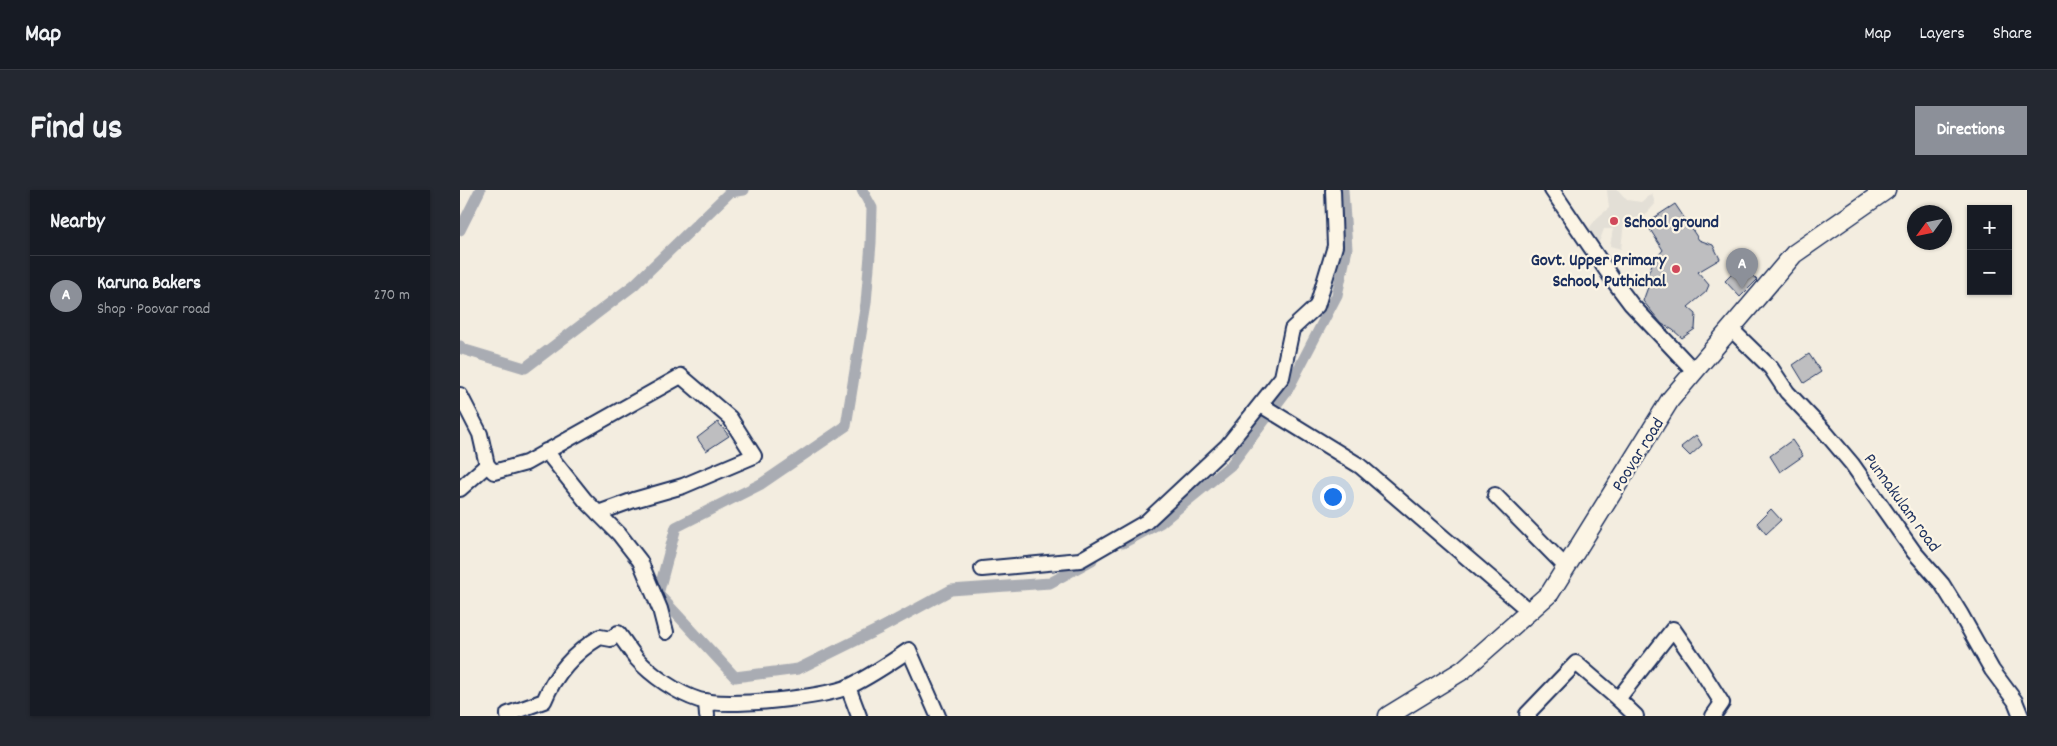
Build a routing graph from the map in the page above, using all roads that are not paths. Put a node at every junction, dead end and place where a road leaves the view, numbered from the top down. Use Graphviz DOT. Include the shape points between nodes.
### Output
graph roads {
  1 [pos="1333,190"];
  2 [pos="1552,190"];
  3 [pos="1886,190"];
  4 [pos="1731,329"];
  5 [pos="1695,372"];
  6 [pos="460,395"];
  7 [pos="1262,405"];
  8 [pos="546,451"];
  9 [pos="487,465"];
  10 [pos="460,489"];
  11 [pos="1494,495"];
  12 [pos="598,512"];
  13 [pos="1566,567"];
  14 [pos="982,569"];
  15 [pos="1529,611"];
  16 [pos="666,632"];
  17 [pos="848,687"];
  18 [pos="1618,699"];
  19 [pos="706,701"];
  20 [pos="508,716"];
  21 [pos="707,716"];
  22 [pos="859,716"];
  23 [pos="938,716"];
  24 [pos="1388,716"];
  25 [pos="1530,716"];
  26 [pos="1636,716"];
  27 [pos="1713,716"];
  28 [pos="2021,716"];
  1 -- 7 [label="street" via="1336,246 1317,306 1292,330 1282,377"];
  2 -- 5 [label="street" via="1631,304"];
  3 -- 4 [label="main road, Poovar road" via="1794,254"];
  4 -- 5 [label="main road, Poovar road"];
  4 -- 28 [label="street, Punnakulam road" via="1771,368 1787,392 1852,464 1914,552 1942,584 1992,670 2015,701"];
  5 -- 13 [label="main road, Poovar road" via="1670,400"];
  6 -- 9 [label="street" via="480,434"];
  7 -- 14 [label="street" via="1227,446 1146,522 1080,560"];
  7 -- 15 [label="street" via="1360,466"];
  8 -- 9 [label="street" via="526,463 494,472"];
  8 -- 12 [label="street"];
  8 -- 12 [label="street" via="681,376 730,418 754,456 682,486"];
  9 -- 10 [label="street"];
  11 -- 13 [label="street"];
  12 -- 16 [label="street" via="640,561"];
  13 -- 15 [label="main road, Poovar road" via="1550,593"];
  15 -- 24 [label="main road, Poovar road" via="1462,670"];
  17 -- 19 [label="street" via="788,700 730,704"];
  17 -- 22 [label="street"];
  17 -- 23 [label="street" via="879,671 908,650"];
  18 -- 25 [label="street" via="1576,663 1527,714"];
  18 -- 26 [label="street"];
  18 -- 27 [label="street" via="1673,629 1722,703"];
  19 -- 20 [label="street" via="667,684 637,659 618,633 610,639 600,638 586,646 562,669 544,701 524,706"];
  19 -- 21 [label="street"];
}
